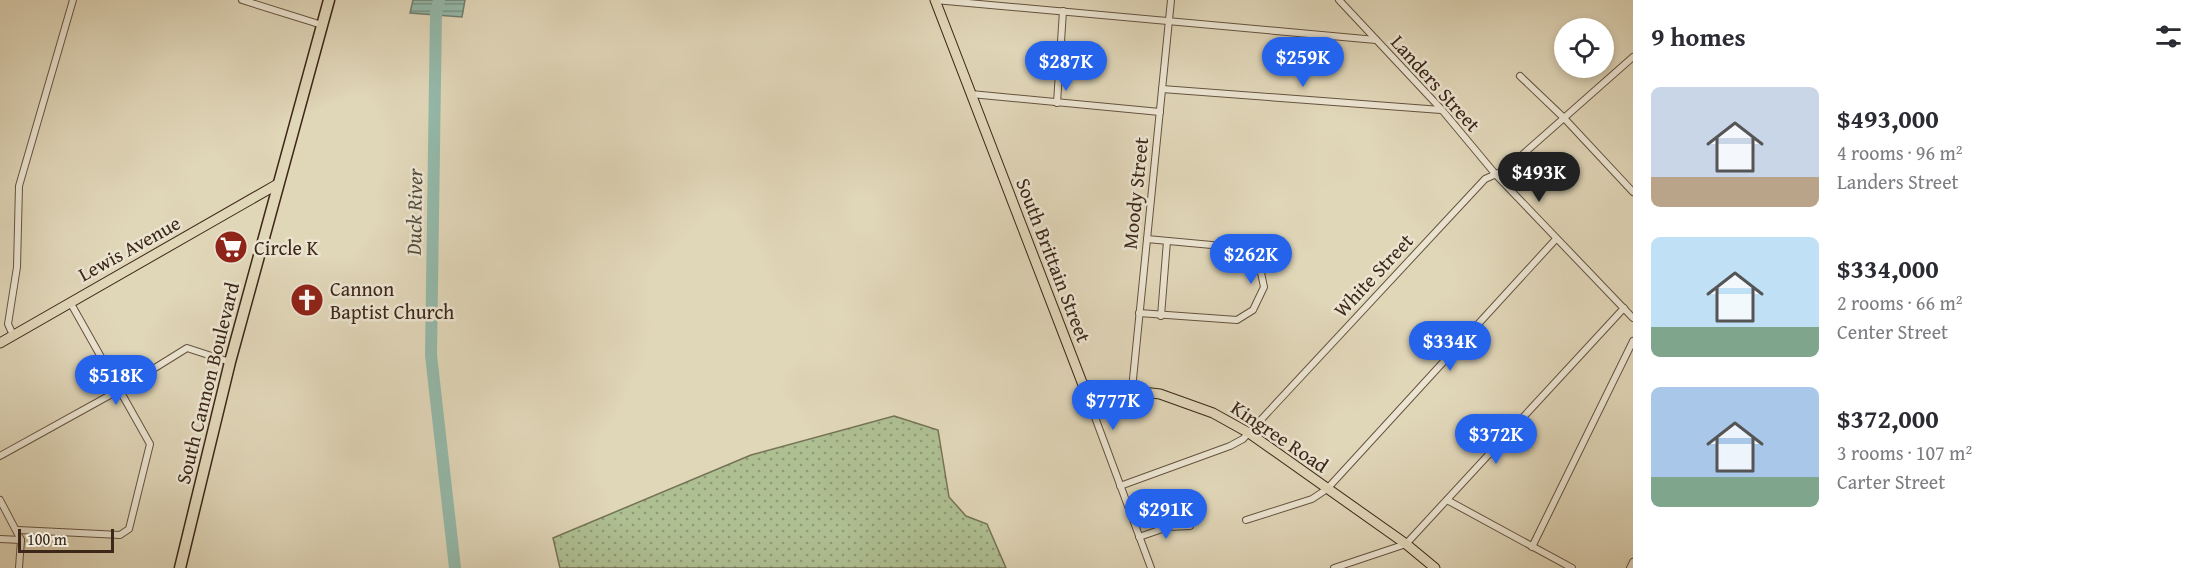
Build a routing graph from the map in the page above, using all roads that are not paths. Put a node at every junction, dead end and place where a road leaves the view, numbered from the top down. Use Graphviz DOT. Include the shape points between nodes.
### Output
graph roads {
  1 [pos="74,0"];
  2 [pos="242,0"];
  3 [pos="329,0"];
  4 [pos="935,0"];
  5 [pos="1171,0"];
  6 [pos="1339,0"];
  7 [pos="1063,11"];
  8 [pos="1169,22"];
  9 [pos="322,25"];
  10 [pos="1376,40"];
  11 [pos="1633,57"];
  12 [pos="1520,76"];
  13 [pos="1162,89"];
  14 [pos="971,94"];
  15 [pos="1057,103"];
  16 [pos="1442,110"];
  17 [pos="1160,112"];
  18 [pos="1564,118"];
  19 [pos="1497,176"];
  20 [pos="276,185"];
  21 [pos="1633,192"];
  22 [pos="1147,239"];
  23 [pos="1556,239"];
  24 [pos="1167,241"];
  25 [pos="1250,251"];
  26 [pos="1262,269"];
  27 [pos="70,303"];
  28 [pos="1624,308"];
  29 [pos="1139,313"];
  30 [pos="1161,315"];
  31 [pos="1633,318"];
  32 [pos="13,335"];
  33 [pos="1633,341"];
  34 [pos="0,343"];
  35 [pos="230,362"];
  36 [pos="1083,385"];
  37 [pos="121,389"];
  38 [pos="1132,390"];
  39 [pos="1249,433"];
  40 [pos="0,456"];
  41 [pos="1120,486"];
  42 [pos="1327,489"];
  43 [pos="0,500"];
  44 [pos="1447,500"];
  45 [pos="1246,520"];
  46 [pos="1190,526"];
  47 [pos="18,530"];
  48 [pos="1139,537"];
  49 [pos="0,539"];
  50 [pos="21,540"];
  51 [pos="1406,544"];
  52 [pos="1532,547"];
  53 [pos="1633,562"];
  54 [pos="19,568"];
  55 [pos="180,568"];
  56 [pos="1151,568"];
  57 [pos="1334,568"];
  58 [pos="1435,568"];
  59 [pos="1572,568"];
  60 [pos="1630,568"];
  1 -- 32 [label="street" via="19,186 17,267 8,324"];
  2 -- 9 [label="street"];
  3 -- 9 [label="highway, South Cannon Boulevard"];
  4 -- 7 [label="street"];
  4 -- 14 [label="main road, South Brittain Street"];
  5 -- 8 [label="street, Moody Street"];
  6 -- 10 [label="street, Landers Street"];
  7 -- 8 [label="street"];
  7 -- 15 [label="street"];
  8 -- 10 [label="street"];
  8 -- 13 [label="street, Moody Street"];
  9 -- 20 [label="highway, South Cannon Boulevard"];
  10 -- 16 [label="street, Landers Street"];
  11 -- 18 [label="street, White Street"];
  12 -- 18 [label="street"];
  13 -- 16 [label="street"];
  13 -- 17 [label="street, Moody Street"];
  14 -- 15 [label="street"];
  14 -- 36 [label="main road, South Brittain Street"];
  15 -- 17 [label="street"];
  16 -- 19 [label="street, Landers Street"];
  17 -- 22 [label="street, Moody Street"];
  18 -- 19 [label="street, White Street"];
  18 -- 21 [label="street"];
  19 -- 23 [label="street, Landers Street"];
  19 -- 39 [label="street, White Street" via="1485,179"];
  20 -- 27 [label="main road, Lewis Avenue"];
  20 -- 35 [label="highway, South Cannon Boulevard"];
  22 -- 24 [label="street"];
  22 -- 29 [label="street, Moody Street"];
  23 -- 28 [label="street, Landers Street"];
  23 -- 42 [label="street"];
  24 -- 25 [label="street" via="1236,245"];
  24 -- 30 [label="street"];
  25 -- 26 [label="street"];
  25 -- 26 [label="street" via="1262,245 1279,247 1279,252"];
  26 -- 30 [label="street" via="1261,296 1246,316 1229,321"];
  27 -- 32 [label="main road, Lewis Avenue"];
  27 -- 37 [label="street"];
  28 -- 31 [label="street, Landers Street"];
  28 -- 44 [label="street"];
  29 -- 30 [label="street"];
  29 -- 38 [label="street, Moody Street"];
  32 -- 34 [label="main road, Lewis Avenue"];
  33 -- 52 [label="street"];
  35 -- 37 [label="street" via="187,348"];
  35 -- 55 [label="highway, South Cannon Boulevard"];
  36 -- 38 [label="main road, Kingree Road"];
  36 -- 41 [label="street, South Brittain Street"];
  37 -- 40 [label="street"];
  37 -- 47 [label="street" via="150,444 129,529 120,535"];
  38 -- 39 [label="main road, Kingree Road" via="1197,406"];
  39 -- 41 [label="street, White Street" via="1230,446"];
  39 -- 42 [label="main road, Kingree Road"];
  41 -- 48 [label="street, South Brittain Street"];
  42 -- 45 [label="street" via="1312,499"];
  42 -- 51 [label="main road, Kingree Road"];
  43 -- 47 [label="street"];
  44 -- 51 [label="street"];
  44 -- 52 [label="street"];
  46 -- 48 [label="street" via="1167,527"];
  47 -- 50 [label="street"];
  48 -- 56 [label="street, South Brittain Street"];
  49 -- 50 [label="street"];
  50 -- 54 [label="street"];
  51 -- 57 [label="street"];
  51 -- 58 [label="main road, Kingree Road"];
  52 -- 59 [label="street"];
  53 -- 60 [label="street"];
}
